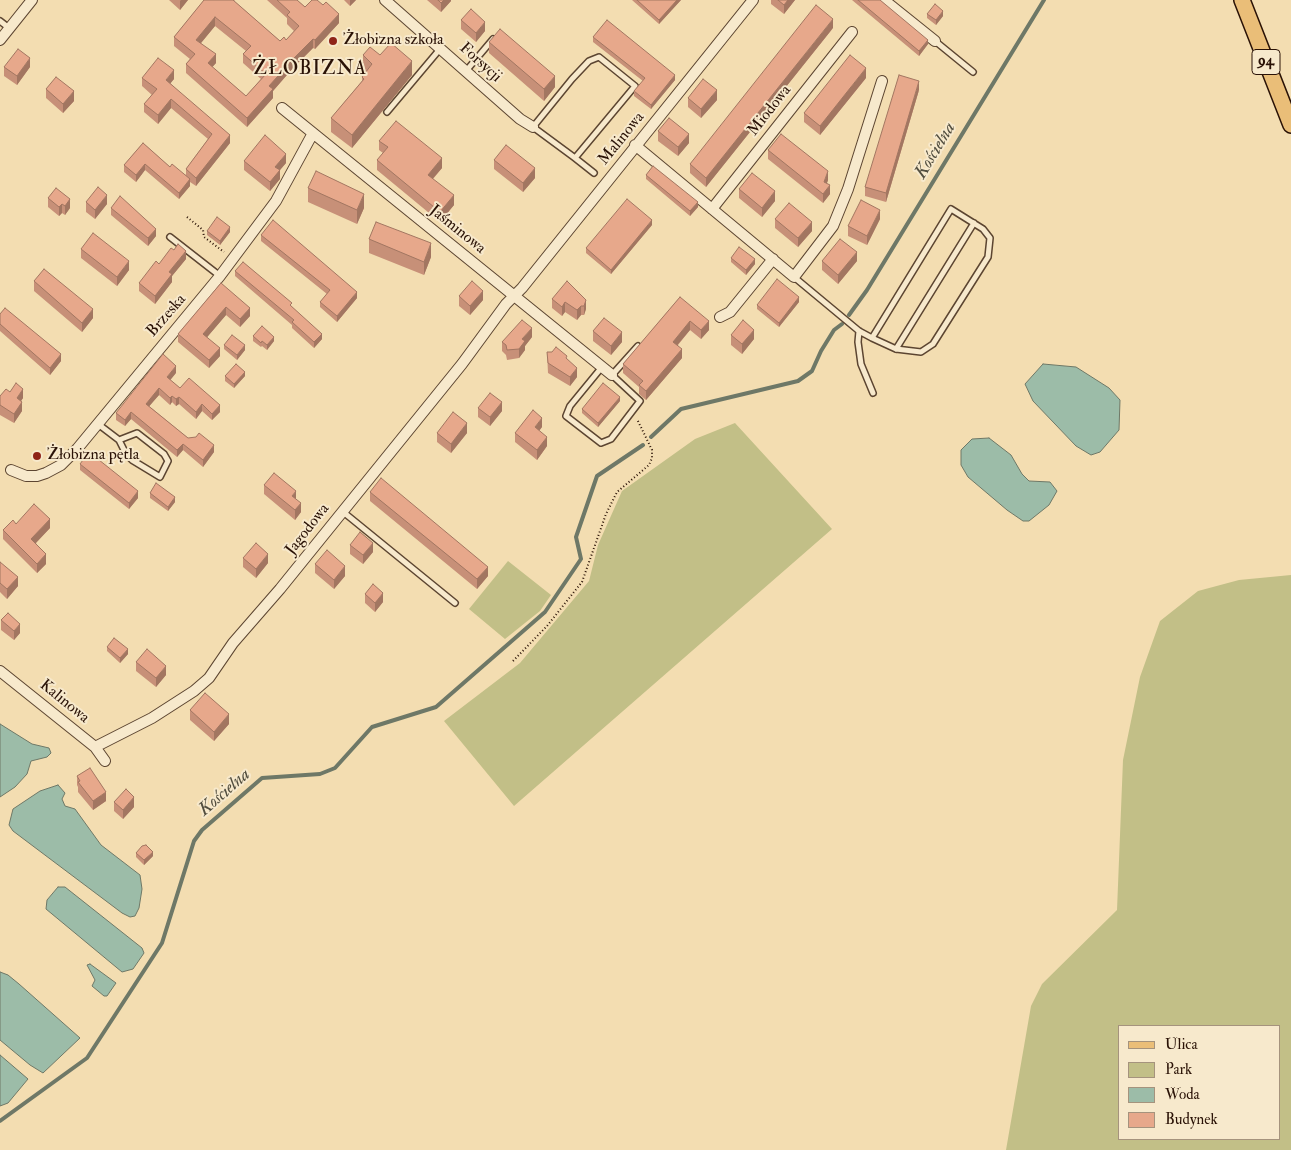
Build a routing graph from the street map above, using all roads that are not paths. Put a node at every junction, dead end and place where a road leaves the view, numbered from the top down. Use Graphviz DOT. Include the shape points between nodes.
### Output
graph roads {
  1 [pos="32,0"];
  2 [pos="385,0"];
  3 [pos="753,0"];
  4 [pos="884,0"];
  5 [pos="1242,0"];
  6 [pos="0,21"];
  7 [pos="9,28"];
  8 [pos="852,32"];
  9 [pos="495,37"];
  10 [pos="0,40"];
  11 [pos="935,41"];
  12 [pos="441,48"];
  13 [pos="466,71"];
  14 [pos="973,72"];
  15 [pos="882,81"];
  16 [pos="282,108"];
  17 [pos="387,112"];
  18 [pos="1291,124"];
  19 [pos="534,127"];
  20 [pos="313,133"];
  21 [pos="635,146"];
  22 [pos="575,158"];
  23 [pos="594,173"];
  24 [pos="712,210"];
  25 [pos="974,223"];
  26 [pos="170,237"];
  27 [pos="773,259"];
  28 [pos="220,276"];
  29 [pos="794,277"];
  30 [pos="514,296"];
  31 [pos="720,317"];
  32 [pos="859,330"];
  33 [pos="872,338"];
  34 [pos="638,346"];
  35 [pos="896,349"];
  36 [pos="602,367"];
  37 [pos="612,376"];
  38 [pos="873,393"];
  39 [pos="98,423"];
  40 [pos="119,440"];
  41 [pos="11,470"];
  42 [pos="342,511"];
  43 [pos="455,603"];
  44 [pos="0,671"];
  45 [pos="95,747"];
  46 [pos="105,761"];
  1 -- 7 [label="street"];
  2 -- 12 [label="street, Forsycji"];
  3 -- 21 [label="street, Malinowa"];
  4 -- 11 [label="street"];
  5 -- 18 [label="main road, 94"];
  6 -- 7 [label="lane"];
  7 -- 10 [label="street"];
  8 -- 24 [label="street, Miodowa"];
  9 -- 13 [label="lane"];
  11 -- 14 [label="lane"];
  12 -- 13 [label="street, Forsycji"];
  12 -- 17 [label="lane"];
  13 -- 19 [label="street, Forsycji" via="520,119"];
  15 -- 29 [label="street" via="834,226"];
  16 -- 20 [label="street, Jaśminowa"];
  19 -- 22 [label="lane"];
  19 -- 22 [label="lane" via="572,79 589,61 599,57 635,86"];
  20 -- 28 [label="street, Brzeska" via="276,201"];
  20 -- 30 [label="street, Jaśminowa"];
  21 -- 24 [label="street"];
  21 -- 30 [label="street, Malinowa"];
  22 -- 23 [label="lane"];
  24 -- 27 [label="street"];
  25 -- 33 [label="lane" via="951,209"];
  25 -- 35 [label="lane"];
  25 -- 35 [label="lane" via="990,238 988,257 933,344 921,352"];
  26 -- 28 [label="lane"];
  27 -- 29 [label="street"];
  27 -- 31 [label="street" via="730,312"];
  28 -- 39 [label="street, Brzeska"];
  29 -- 32 [label="lane"];
  30 -- 36 [label="street, Jaśminowa"];
  30 -- 42 [label="street, Jagodowa"];
  32 -- 33 [label="lane"];
  32 -- 38 [label="lane" via="861,364"];
  33 -- 35 [label="lane"];
  34 -- 37 [label="lane"];
  36 -- 37 [label="street, Jaśminowa"];
  36 -- 37 [label="lane" via="570,406 566,416 601,443 611,439 640,402"];
  39 -- 40 [label="lane"];
  39 -- 41 [label="street, Brzeska" via="61,464 46,473 26,476"];
  40 -- 40 [label="lane" via="132,460 160,477 168,461 164,454 137,433"];
  42 -- 43 [label="lane"];
  42 -- 45 [label="street, Jagodowa" via="232,643 209,678 152,718"];
  44 -- 45 [label="street, Kalinowa"];
  45 -- 46 [label="street, Kalinowa"];
}
